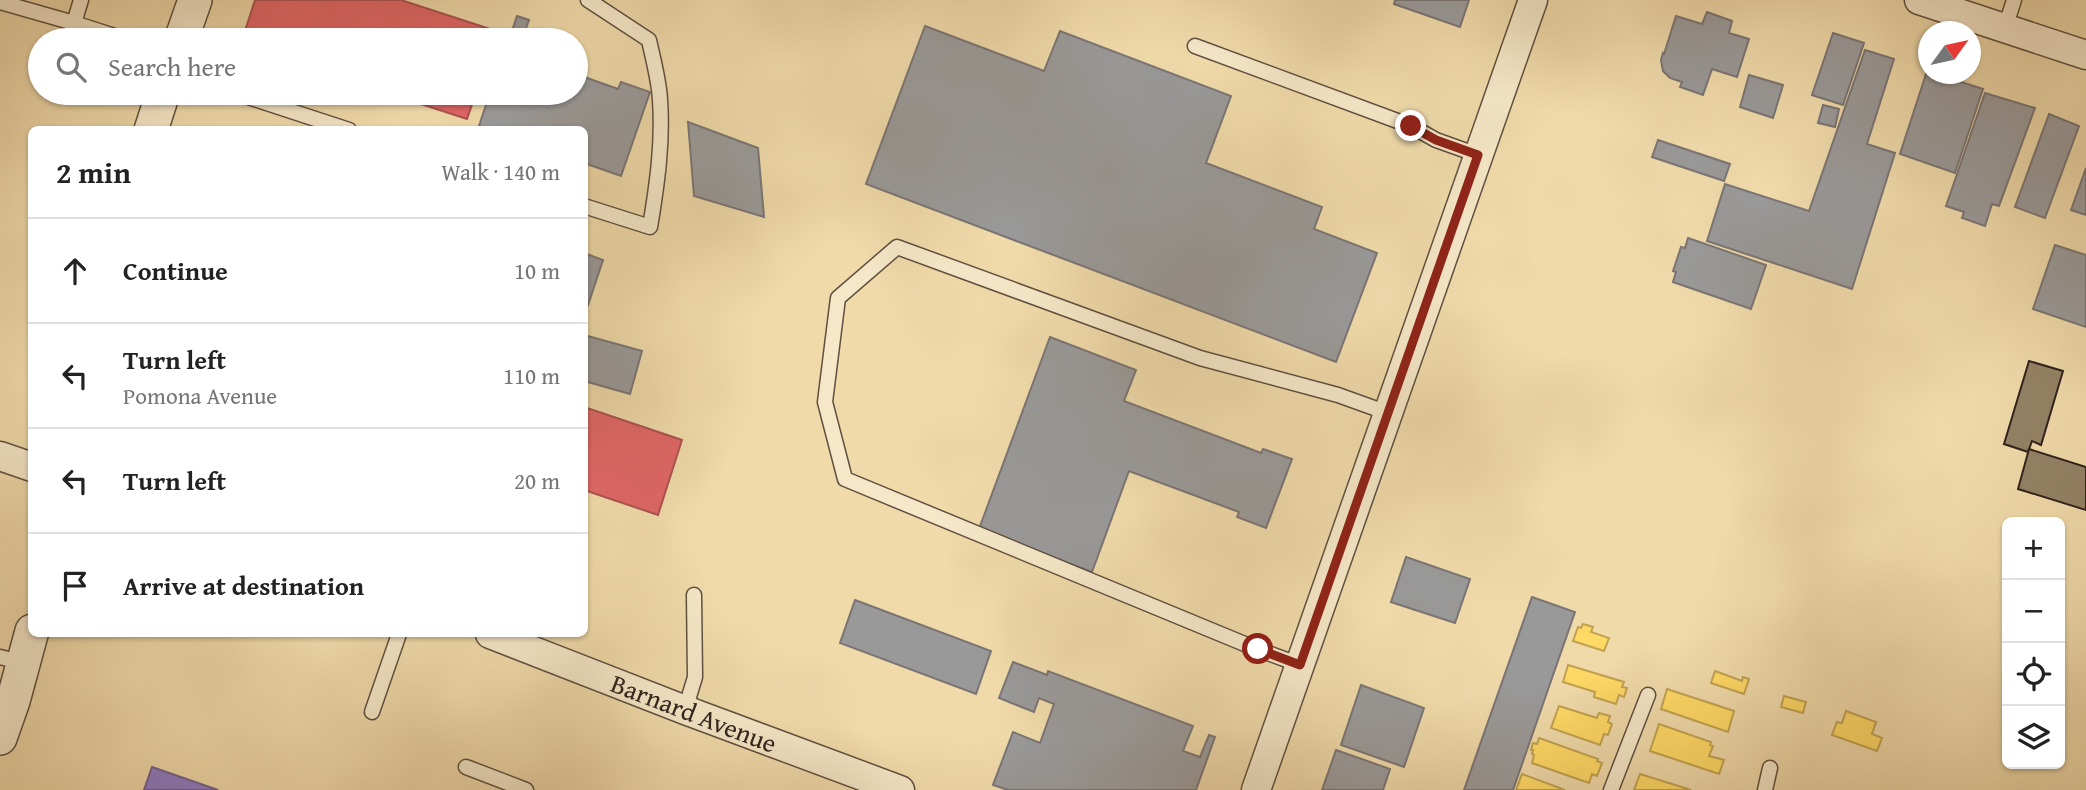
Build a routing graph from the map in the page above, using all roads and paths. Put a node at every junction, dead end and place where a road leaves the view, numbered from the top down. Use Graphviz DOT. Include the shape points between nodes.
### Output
graph roads {
  1 [pos="81,0"];
  2 [pos="195,0"];
  3 [pos="588,0"];
  4 [pos="1532,0"];
  5 [pos="1919,0"];
  6 [pos="2014,0"];
  7 [pos="0,2"];
  8 [pos="74,23"];
  9 [pos="90,28"];
  10 [pos="185,28"];
  11 [pos="2005,28"];
  12 [pos="1195,46"];
  13 [pos="2086,55"];
  14 [pos="159,105"];
  15 [pos="273,105"];
  16 [pos="152,126"];
  17 [pos="337,126"];
  18 [pos="1478,155"];
  19 [pos="588,207"];
  20 [pos="1388,413"];
  21 [pos="0,456"];
  22 [pos="28,466"];
  23 [pos="694,595"];
  24 [pos="28,637"];
  25 [pos="398,637"];
  26 [pos="498,637"];
  27 [pos="12,660"];
  28 [pos="1300,665"];
  29 [pos="1648,695"];
  30 [pos="685,710"];
  31 [pos="372,712"];
  32 [pos="0,738"];
  33 [pos="466,767"];
  34 [pos="1770,768"];
  35 [pos="526,790"];
  36 [pos="900,790"];
  37 [pos="1256,790"];
  38 [pos="1611,790"];
  39 [pos="1765,790"];
  1 -- 8 [label="lane"];
  2 -- 10 [label="street"];
  3 -- 19 [label="lane" via="649,40 660,97 658,177 650,227"];
  4 -- 18 [label="street"];
  5 -- 11 [label="street"];
  6 -- 11 [label="lane"];
  7 -- 8 [label="lane"];
  8 -- 9 [label="lane"];
  11 -- 13 [label="street"];
  12 -- 18 [label="lane"];
  14 -- 16 [label="street"];
  15 -- 17 [label="lane"];
  18 -- 20 [label="street"];
  20 -- 28 [label="street"];
  20 -- 28 [label="lane" via="1200,358 897,247 838,298 825,402 845,479"];
  21 -- 22 [label="street"];
  23 -- 30 [label="lane" via="695,677"];
  24 -- 27 [label="street"];
  25 -- 31 [label="lane"];
  26 -- 30 [label="street, Barnard Avenue"];
  27 -- 32 [label="street"];
  28 -- 37 [label="street"];
  29 -- 38 [label="lane"];
  30 -- 36 [label="street, Barnard Avenue"];
  33 -- 35 [label="lane"];
  34 -- 39 [label="lane"];
}
